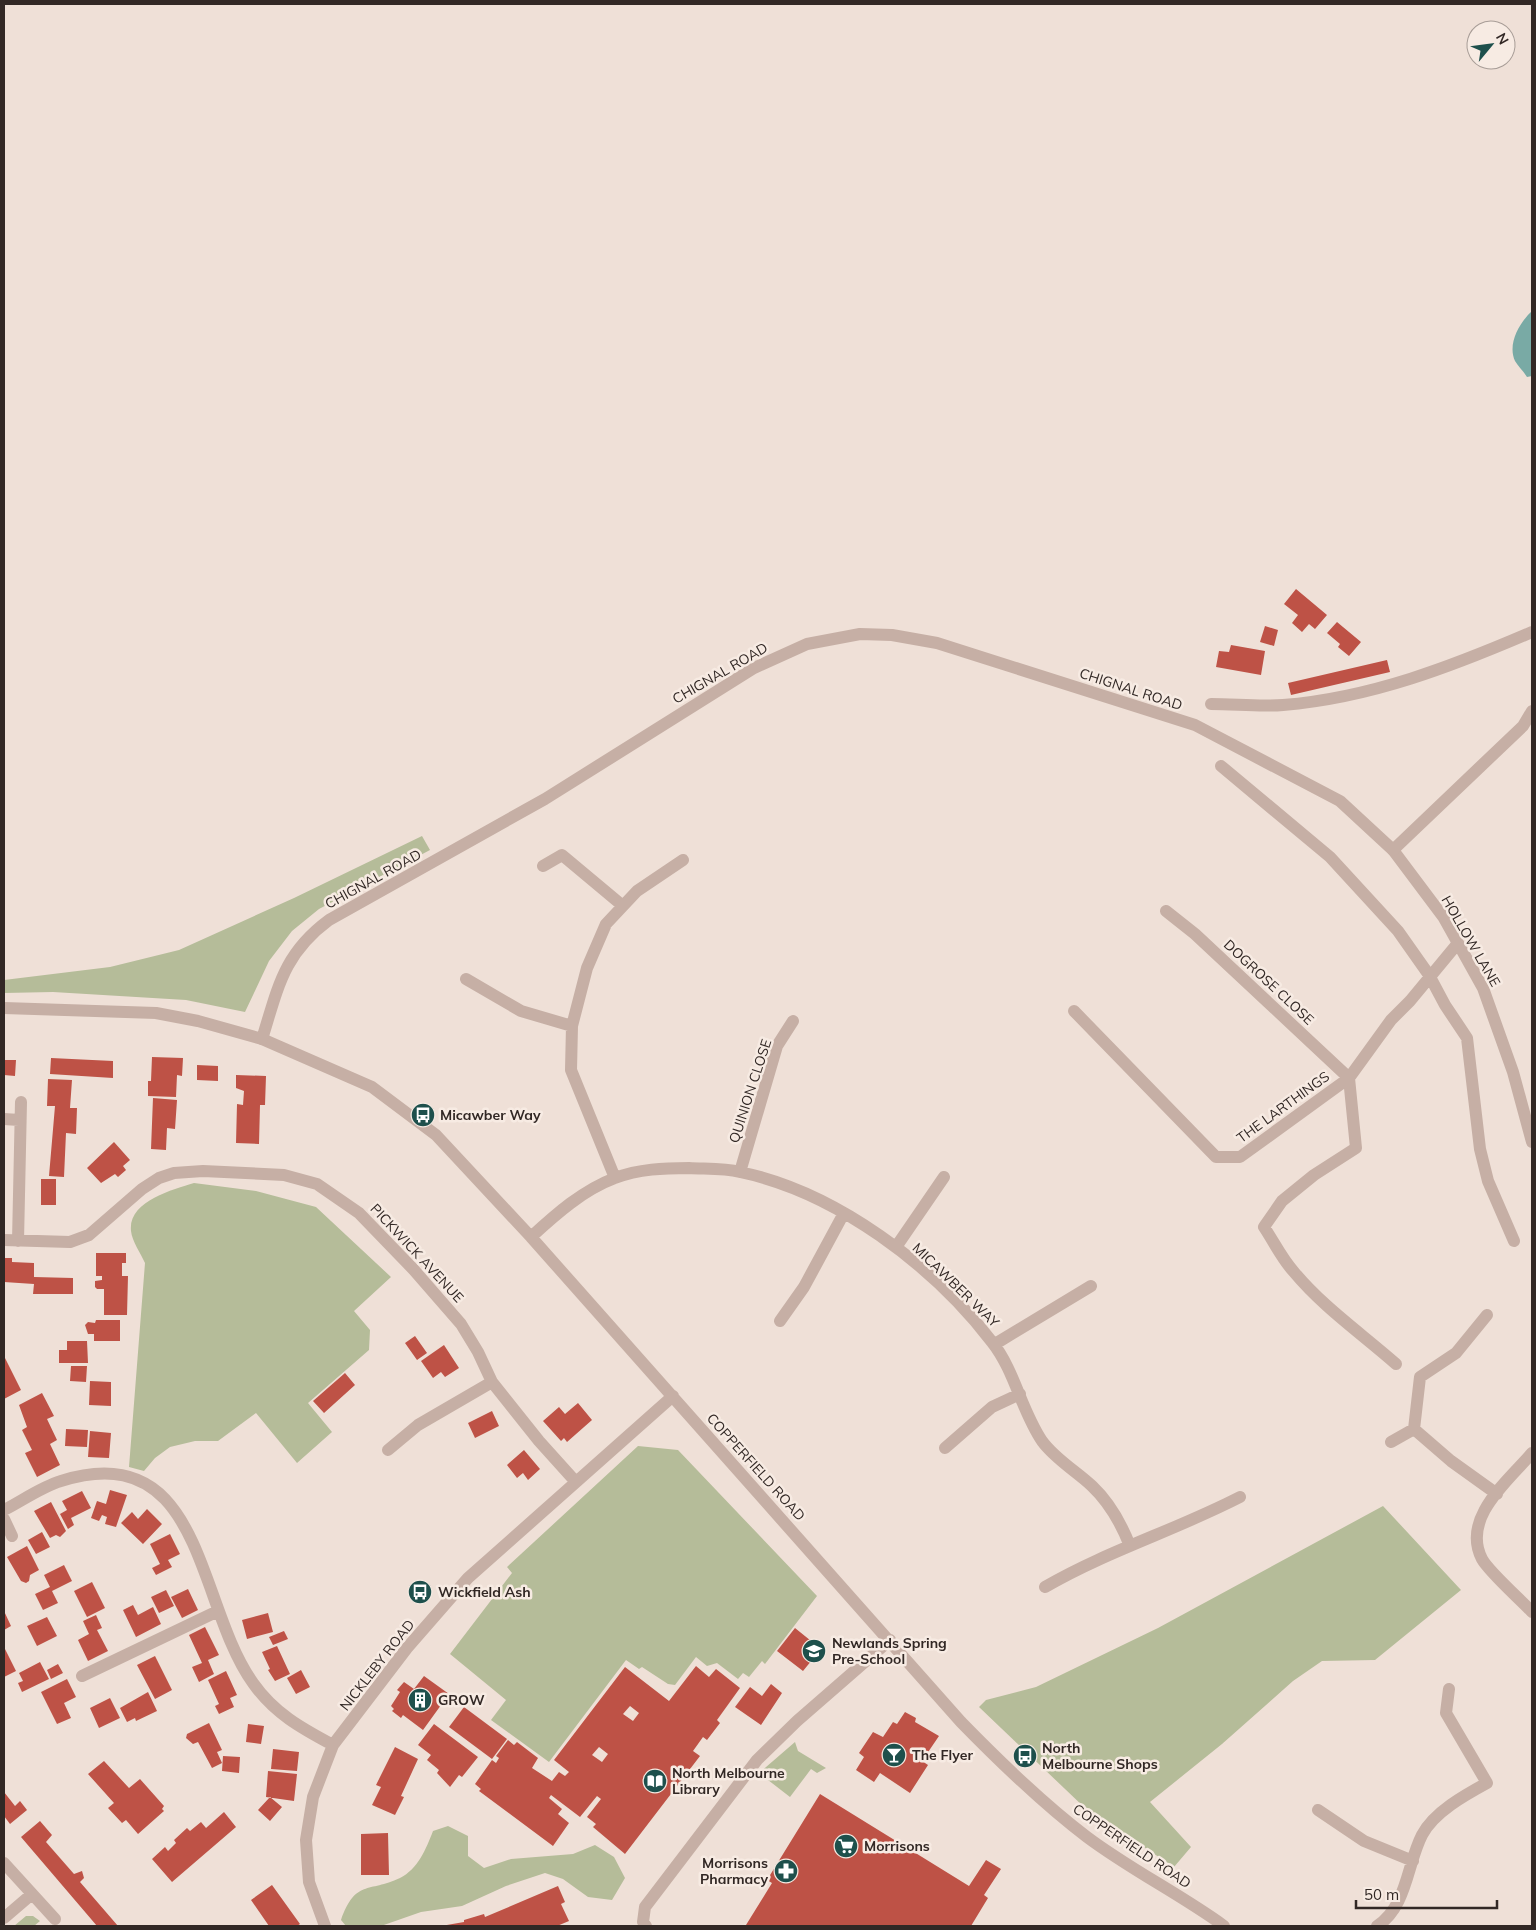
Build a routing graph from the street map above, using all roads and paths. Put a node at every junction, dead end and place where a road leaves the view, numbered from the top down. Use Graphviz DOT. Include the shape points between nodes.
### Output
graph roads {
  1 [pos="1532,632"];
  2 [pos="1211,704"];
  3 [pos="1532,711"];
  4 [pos="1221,766"];
  5 [pos="1393,850"];
  6 [pos="683,860"];
  7 [pos="543,866"];
  8 [pos="623,906"];
  9 [pos="1166,911"];
  10 [pos="1458,943"];
  11 [pos="1429,975"];
  12 [pos="466,978"];
  13 [pos="4,1008"];
  14 [pos="1074,1010"];
  15 [pos="793,1021"];
  16 [pos="572,1026"];
  17 [pos="262,1039"];
  18 [pos="1349,1078"];
  19 [pos="21,1102"];
  20 [pos="4,1119"];
  21 [pos="19,1120"];
  22 [pos="1532,1142"];
  23 [pos="740,1172"];
  24 [pos="944,1177"];
  25 [pos="614,1178"];
  26 [pos="844,1213"];
  27 [pos="531,1237"];
  28 [pos="4,1240"];
  29 [pos="18,1241"];
  30 [pos="1514,1241"];
  31 [pos="896,1247"];
  32 [pos="1091,1286"];
  33 [pos="1487,1315"];
  34 [pos="780,1321"];
  35 [pos="995,1344"];
  36 [pos="1396,1364"];
  37 [pos="492,1382"];
  38 [pos="1020,1394"];
  39 [pos="673,1396"];
  40 [pos="1414,1429"];
  41 [pos="1391,1442"];
  42 [pos="945,1448"];
  43 [pos="388,1450"];
  44 [pos="1532,1453"];
  45 [pos="575,1481"];
  46 [pos="1496,1494"];
  47 [pos="1240,1497"];
  48 [pos="4,1510"];
  49 [pos="4,1519"];
  50 [pos="12,1536"];
  51 [pos="1130,1546"];
  52 [pos="1045,1588"];
  53 [pos="218,1611"];
  54 [pos="1532,1612"];
  55 [pos="890,1640"];
  56 [pos="82,1676"];
  57 [pos="1449,1689"];
  58 [pos="333,1745"];
  59 [pos="1318,1810"];
  60 [pos="1413,1862"];
  61 [pos="4,1863"];
  62 [pos="32,1894"];
  63 [pos="4,1918"];
  64 [pos="55,1919"];
  65 [pos="1385,1925"];
  66 [pos="325,1926"];
  67 [pos="646,1926"];
  68 [pos="1224,1926"];
  1 -- 2 [label="street" via="1457,664 1375,688 1283,705"];
  3 -- 5 [label="street" via="1523,726"];
  4 -- 11 [label="street" via="1330,857 1398,930"];
  5 -- 10 [label="street, HOLLOW LANE" via="1444,918"];
  5 -- 17 [label="street, CHIGNAL ROAD" via="1340,801 1195,725 937,643 892,635 860,634 828,639 785,653 723,685 545,799 328,920 310,934 285,969"];
  6 -- 8 [label="street" via="637,891"];
  7 -- 8 [label="street" via="562,854"];
  8 -- 16 [label="street" via="606,924 587,968"];
  9 -- 18 [label="street, DOGROSE CLOSE" via="1195,934"];
  10 -- 11 [label="street, THE LARTHINGS"];
  10 -- 22 [label="street, HOLLOW LANE" via="1483,988 1513,1072"];
  11 -- 18 [label="street, THE LARTHINGS"];
  11 -- 30 [label="street" via="1467,1038 1480,1149 1488,1181"];
  12 -- 16 [label="street" via="521,1011"];
  13 -- 17 [label="street" via="156,1013"];
  14 -- 18 [label="street, THE LARTHINGS" via="1216,1157 1240,1157"];
  15 -- 23 [label="street, QUINION CLOSE" via="777,1046"];
  16 -- 25 [label="street" via="571,1070"];
  17 -- 27 [label="street, COPPERFIELD ROAD" via="372,1087 436,1135"];
  18 -- 36 [label="street" via="1356,1148 1314,1175 1282,1201 1264,1227 1293,1271 1331,1311"];
  19 -- 21 [label="street"];
  20 -- 21 [label="street"];
  21 -- 29 [label="street"];
  23 -- 25 [label="street, MICAWBER WAY" via="672,1168"];
  23 -- 26 [label="street, MICAWBER WAY" via="790,1187"];
  24 -- 31 [label="street, MICAWBER WAY"];
  25 -- 27 [label="street, MICAWBER WAY" via="568,1205"];
  26 -- 31 [label="street, MICAWBER WAY"];
  26 -- 34 [label="street" via="804,1287"];
  27 -- 39 [label="street, COPPERFIELD ROAD"];
  28 -- 29 [label="street, PICKWICK AVENUE"];
  29 -- 37 [label="street, PICKWICK AVENUE" via="70,1242 89,1235 142,1188 174,1173 203,1171 284,1175 317,1184 359,1212 420,1277 461,1324"];
  31 -- 35 [label="street, MICAWBER WAY" via="963,1308"];
  32 -- 35 [label="street, MICAWBER WAY"];
  33 -- 40 [label="street" via="1456,1354 1420,1377"];
  35 -- 38 [label="street, MICAWBER WAY"];
  37 -- 43 [label="street" via="418,1425"];
  37 -- 45 [label="street, PICKWICK AVENUE" via="538,1441"];
  38 -- 42 [label="street" via="992,1407"];
  38 -- 51 [label="street, MICAWBER WAY" via="1043,1441 1105,1500 1121,1522"];
  39 -- 45 [label="street, NICKLEBY ROAD"];
  39 -- 55 [label="street, COPPERFIELD ROAD"];
  40 -- 41 [label="street"];
  40 -- 46 [label="street"];
  44 -- 46 [label="street"];
  45 -- 58 [label="street, NICKLEBY ROAD" via="468,1578 407,1648"];
  46 -- 54 [label="street" via="1485,1507 1475,1537 1483,1560"];
  47 -- 51 [label="street"];
  48 -- 53 [label="street" via="60,1481 96,1474 136,1478 172,1505 181,1516"];
  49 -- 50 [label="street"];
  51 -- 52 [label="street" via="1097,1559"];
  53 -- 56 [label="street"];
  53 -- 58 [label="street" via="252,1681 269,1704 290,1721"];
  55 -- 67 [label="street" via="757,1760 645,1907 643,1922"];
  55 -- 68 [label="street, COPPERFIELD ROAD" via="961,1722 1042,1800 1089,1838"];
  57 -- 60 [label="street" via="1446,1713 1487,1783 1452,1802 1422,1834"];
  58 -- 66 [label="street, NICKLEBY ROAD" via="313,1797 306,1840 309,1882"];
  59 -- 60 [label="street" via="1364,1841"];
  60 -- 65 [label="street"];
  61 -- 62 [label="street"];
  62 -- 63 [label="street"];
  62 -- 64 [label="street"];
}
